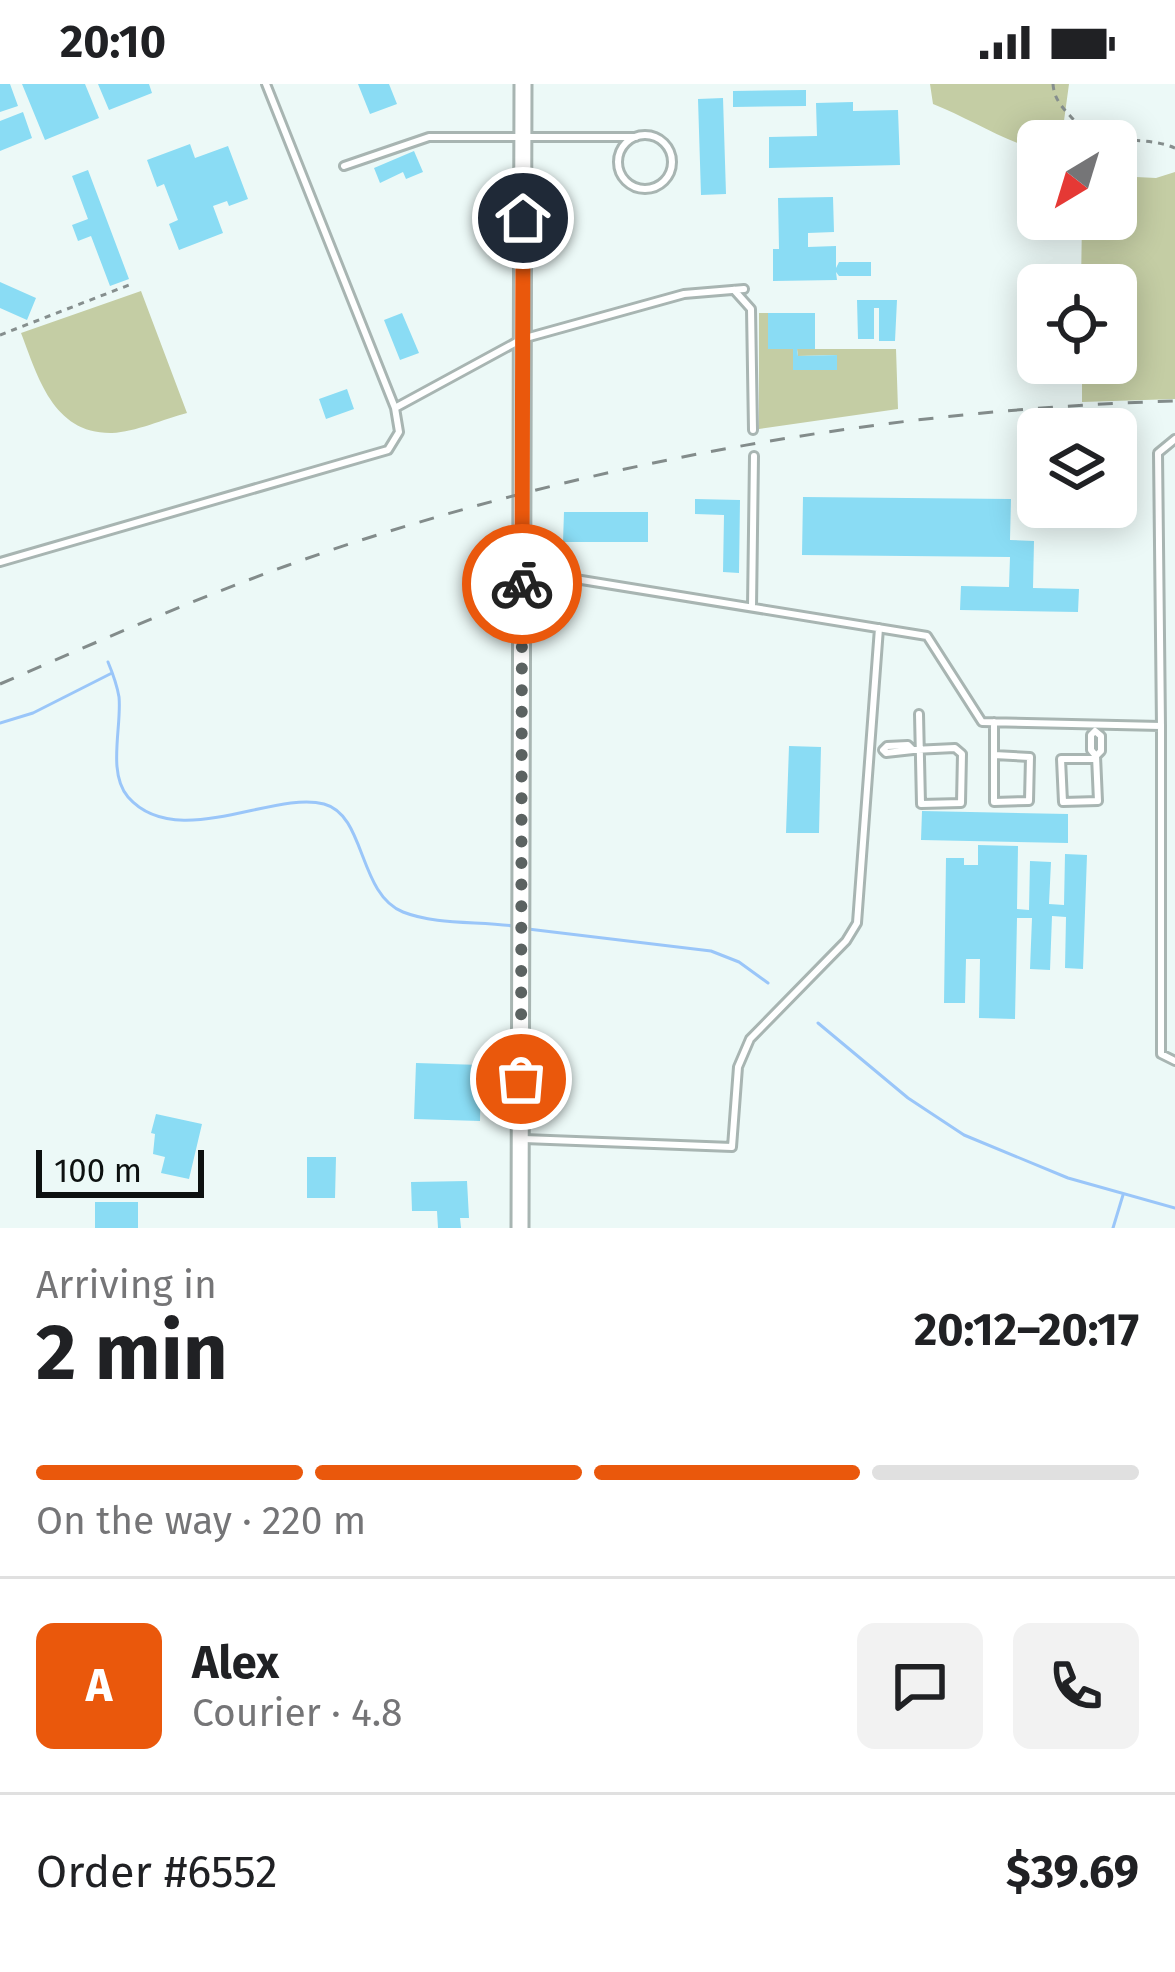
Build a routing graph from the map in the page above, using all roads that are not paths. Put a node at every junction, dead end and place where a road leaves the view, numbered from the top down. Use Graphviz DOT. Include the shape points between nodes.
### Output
graph roads {
  1 [pos="266,84"];
  2 [pos="523,84"];
  3 [pos="636,136"];
  4 [pos="523,137"];
  5 [pos="344,166"];
  6 [pos="733,289"];
  7 [pos="744,289"];
  8 [pos="522,339"];
  9 [pos="395,408"];
  10 [pos="753,430"];
  11 [pos="1175,439"];
  12 [pos="754,456"];
  13 [pos="0,562"];
  14 [pos="522,570"];
  15 [pos="752,608"];
  16 [pos="879,628"];
  17 [pos="919,714"];
  18 [pos="994,722"];
  19 [pos="1161,727"];
  20 [pos="1095,728"];
  21 [pos="871,749"];
  22 [pos="917,750"];
  23 [pos="994,755"];
  24 [pos="1096,758"];
  25 [pos="1175,1061"];
  26 [pos="520,1139"];
  27 [pos="520,1228"];
  1 -- 9 [label="lane"];
  2 -- 4 [label="street"];
  3 -- 3 [label="lane" via="619,155 620,173 633,186 651,188 666,178 671,154 653,136"];
  3 -- 4 [label="lane"];
  4 -- 5 [label="lane" via="429,137"];
  4 -- 8 [label="street"];
  6 -- 7 [label="lane"];
  6 -- 8 [label="lane" via="685,294"];
  6 -- 10 [label="lane" via="751,310"];
  8 -- 9 [label="lane"];
  8 -- 14 [label="street"];
  9 -- 13 [label="lane" via="400,432 388,450"];
  11 -- 19 [label="lane" via="1158,453"];
  12 -- 15 [label="lane"];
  14 -- 15 [label="lane"];
  14 -- 26 [label="street"];
  15 -- 16 [label="lane"];
  16 -- 18 [label="lane" via="927,636 982,722"];
  16 -- 21 [label="lane"];
  17 -- 22 [label="lane"];
  18 -- 20 [label="lane"];
  18 -- 23 [label="lane"];
  19 -- 20 [label="lane"];
  19 -- 25 [label="lane" via="1161,1054"];
  20 -- 24 [label="lane"];
  21 -- 22 [label="lane"];
  21 -- 26 [label="lane" via="857,923 750,1039 737,1067 732,1147"];
  22 -- 22 [label="lane" via="962,754 961,803 921,804"];
  23 -- 23 [label="lane" via="994,802 1029,801 1030,757"];
  24 -- 24 [label="lane" via="1098,801 1063,802 1060,759"];
  26 -- 27 [label="street"];
}
